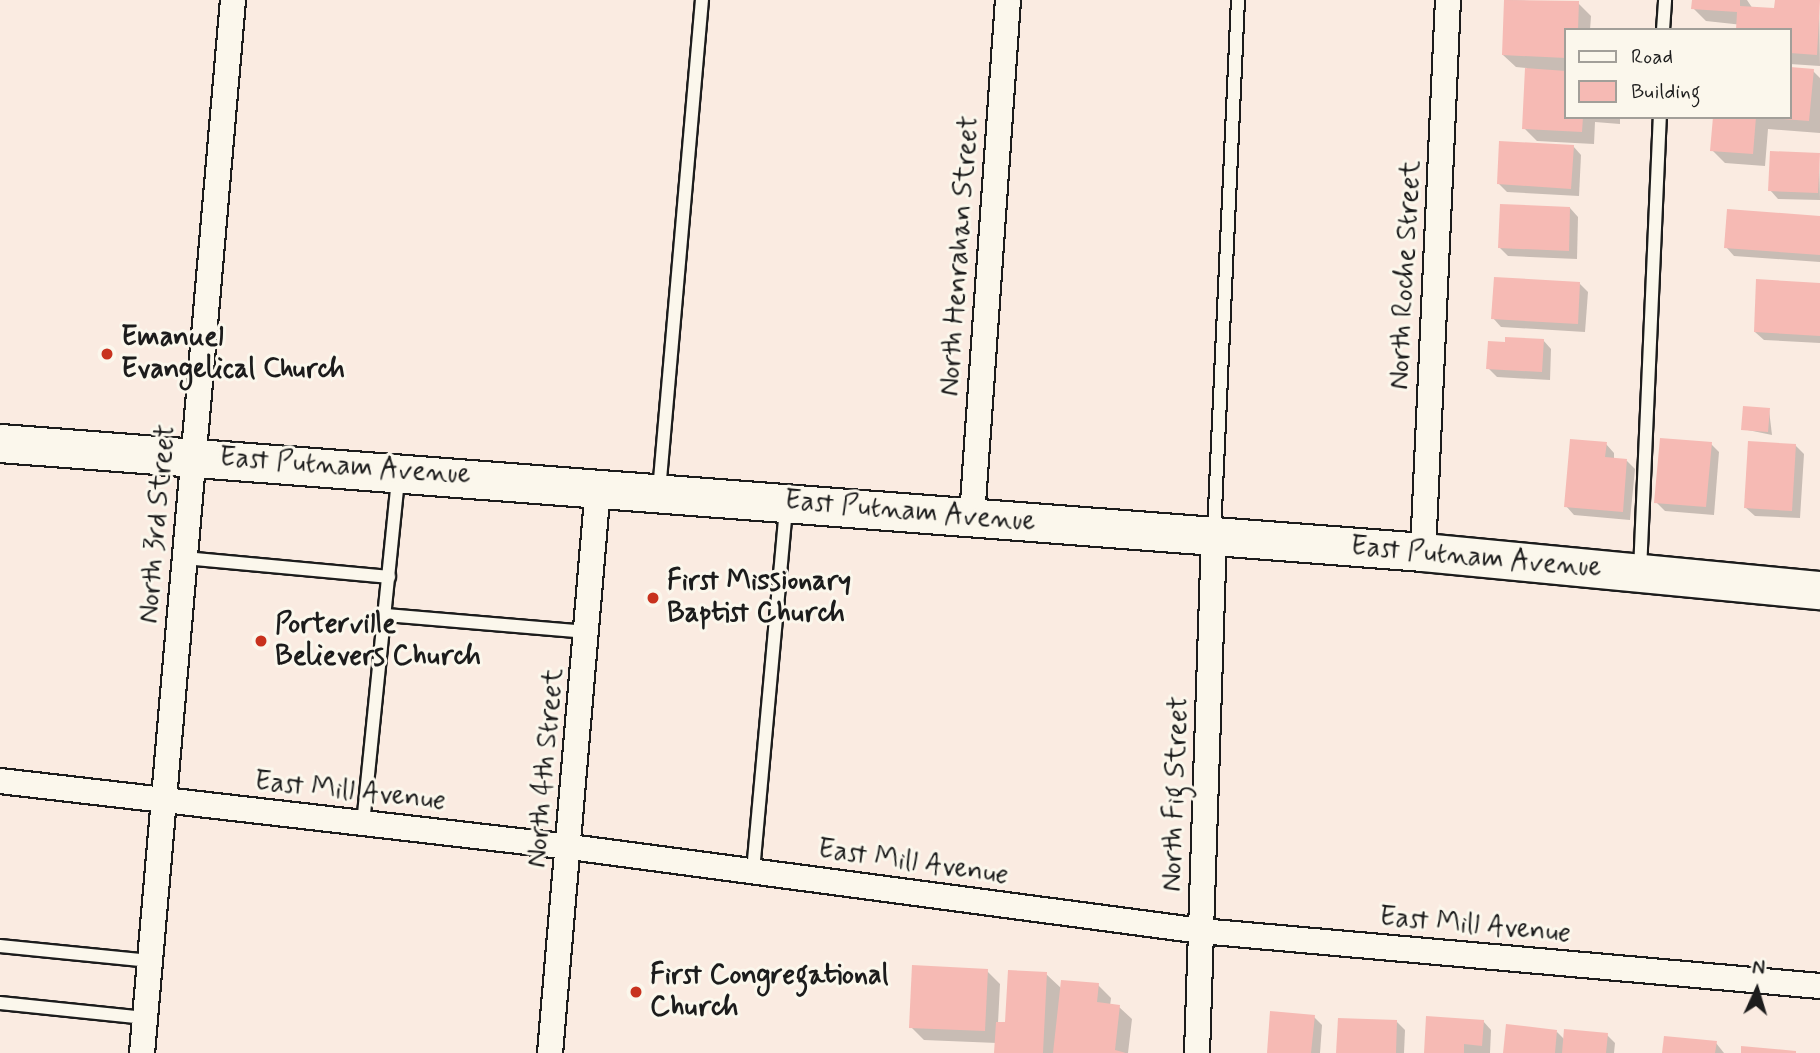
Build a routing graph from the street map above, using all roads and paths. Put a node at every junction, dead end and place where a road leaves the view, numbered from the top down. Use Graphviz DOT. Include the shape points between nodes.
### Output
graph roads {
  1 [pos="233,0"];
  2 [pos="702,0"];
  3 [pos="1008,0"];
  4 [pos="1238,0"];
  5 [pos="1448,0"];
  6 [pos="1664,0"];
  7 [pos="1663,28"];
  8 [pos="1660,119"];
  9 [pos="0,443"];
  10 [pos="195,455"];
  11 [pos="398,471"];
  12 [pos="598,487"];
  13 [pos="659,492"];
  14 [pos="786,502"];
  15 [pos="972,517"];
  16 [pos="1214,536"];
  17 [pos="1423,552"];
  18 [pos="185,558"];
  19 [pos="1640,573"];
  20 [pos="389,577"];
  21 [pos="1820,590"];
  22 [pos="386,615"];
  23 [pos="587,632"];
  24 [pos="0,781"];
  25 [pos="162,801"];
  26 [pos="363,824"];
  27 [pos="570,847"];
  28 [pos="753,871"];
  29 [pos="1201,931"];
  30 [pos="0,946"];
  31 [pos="150,961"];
  32 [pos="1820,986"];
  33 [pos="0,1003"];
  34 [pos="145,1018"];
  35 [pos="142,1053"];
  36 [pos="550,1053"];
  37 [pos="1197,1053"];
  1 -- 10 [label="street, North 3rd Street"];
  2 -- 13 [label="lane"];
  3 -- 15 [label="street, North Henrahan Street"];
  4 -- 16 [label="lane"];
  5 -- 17 [label="street, North Roche Street"];
  6 -- 7 [label="lane"];
  8 -- 19 [label="lane"];
  9 -- 10 [label="street, East Putnam Avenue"];
  10 -- 11 [label="street, East Putnam Avenue"];
  10 -- 18 [label="street, North 3rd Street"];
  11 -- 12 [label="street, East Putnam Avenue"];
  11 -- 20 [label="lane"];
  12 -- 13 [label="street, East Putnam Avenue"];
  12 -- 23 [label="street, North 4th Street"];
  13 -- 14 [label="street, East Putnam Avenue"];
  14 -- 15 [label="street, East Putnam Avenue"];
  14 -- 28 [label="lane"];
  15 -- 16 [label="street, East Putnam Avenue"];
  16 -- 17 [label="street, East Putnam Avenue"];
  16 -- 29 [label="street, North Fig Street"];
  17 -- 19 [label="street, East Putnam Avenue"];
  18 -- 20 [label="lane"];
  18 -- 25 [label="street, North 3rd Street"];
  19 -- 21 [label="street, East Putnam Avenue"];
  20 -- 22 [label="lane"];
  22 -- 23 [label="lane"];
  22 -- 26 [label="lane"];
  23 -- 27 [label="street, North 4th Street"];
  24 -- 25 [label="street, East Mill Avenue"];
  25 -- 26 [label="street, East Mill Avenue"];
  25 -- 31 [label="street, North 3rd Street"];
  26 -- 27 [label="street, East Mill Avenue"];
  27 -- 28 [label="street, East Mill Avenue"];
  27 -- 36 [label="street, North 4th Street"];
  28 -- 29 [label="street, East Mill Avenue"];
  29 -- 32 [label="street, East Mill Avenue"];
  29 -- 37 [label="street, North Fig Street"];
  30 -- 31 [label="lane"];
  31 -- 34 [label="street, North 3rd Street"];
  33 -- 34 [label="lane"];
  34 -- 35 [label="street, North 3rd Street"];
}
